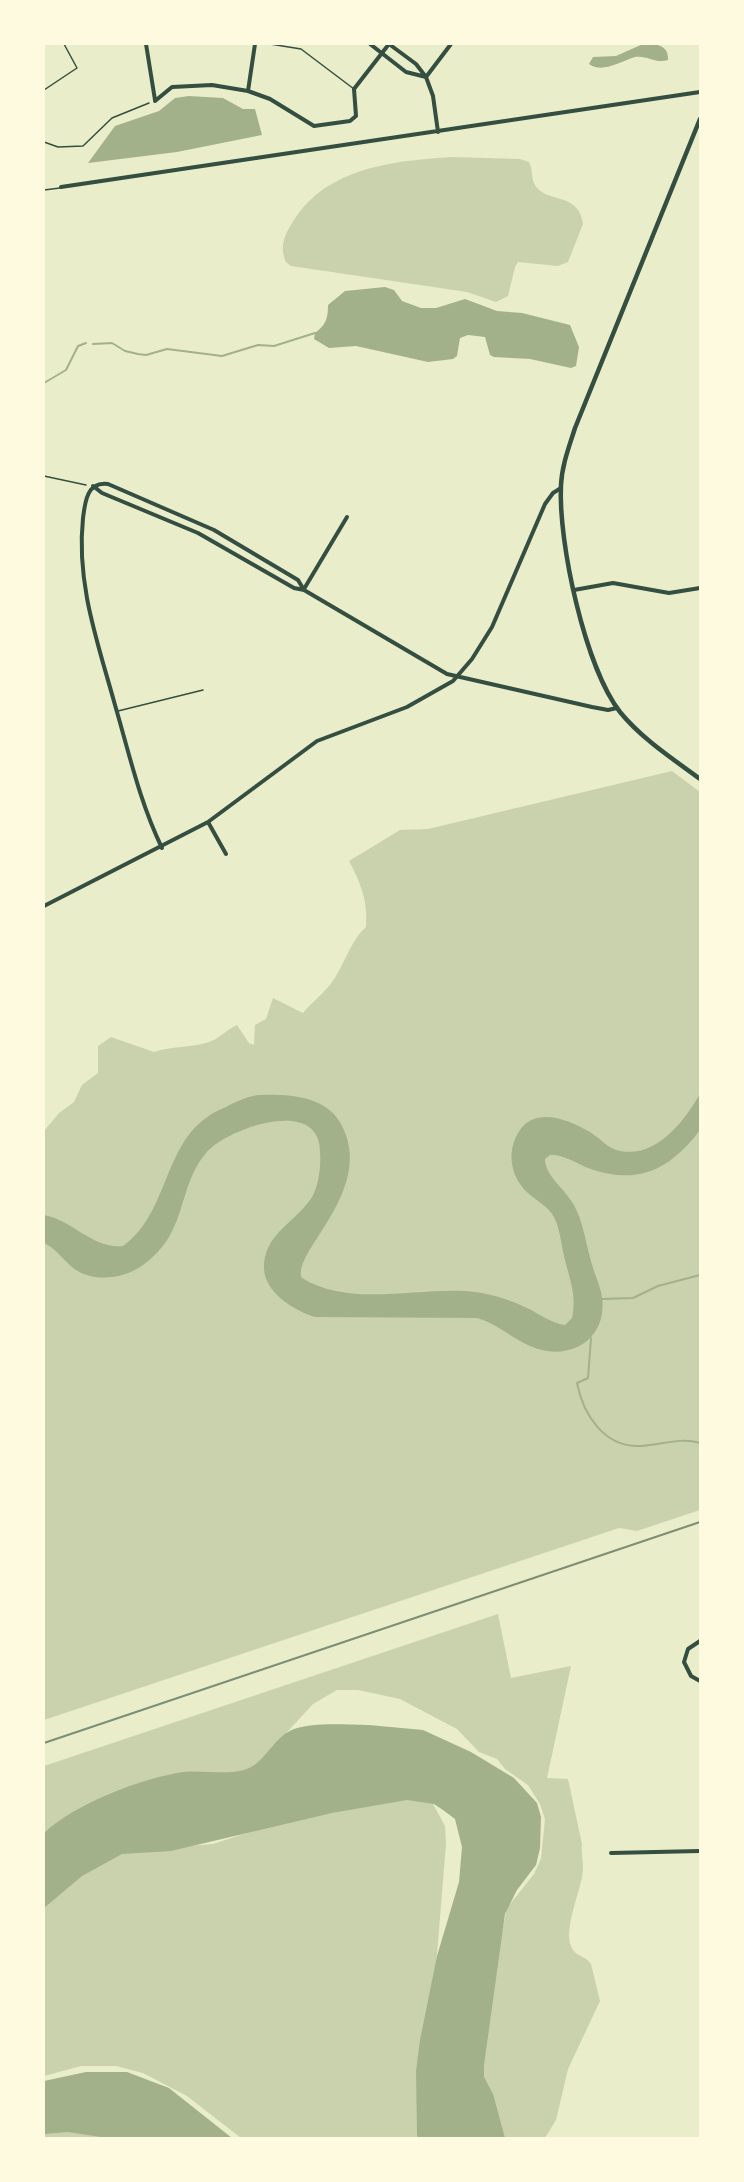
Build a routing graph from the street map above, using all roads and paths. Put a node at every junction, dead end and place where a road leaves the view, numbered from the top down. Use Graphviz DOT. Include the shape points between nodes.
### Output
graph roads {
  1 [pos="64,44"];
  2 [pos="146,44"];
  3 [pos="255,44"];
  4 [pos="270,44"];
  5 [pos="370,44"];
  6 [pos="389,44"];
  7 [pos="451,44"];
  8 [pos="382,53"];
  9 [pos="426,77"];
  10 [pos="354,89"];
  11 [pos="44,90"];
  12 [pos="248,91"];
  13 [pos="700,92"];
  14 [pos="155,100"];
  15 [pos="700,119"];
  16 [pos="438,132"];
  17 [pos="44,142"];
  18 [pos="61,188"];
  19 [pos="44,190"];
  20 [pos="44,476"];
  21 [pos="93,486"];
  22 [pos="561,488"];
  23 [pos="347,517"];
  24 [pos="700,588"];
  25 [pos="304,590"];
  26 [pos="574,590"];
  27 [pos="456,678"];
  28 [pos="203,690"];
  29 [pos="617,708"];
  30 [pos="117,712"];
  31 [pos="700,779"];
  32 [pos="208,822"];
  33 [pos="162,848"];
  34 [pos="226,854"];
  35 [pos="44,906"];
  36 [pos="700,1641"];
  37 [pos="700,1681"];
  38 [pos="700,1851"];
  39 [pos="611,1853"];
  1 -- 11 [label="lane" via="77,68"];
  2 -- 14 [label="street"];
  3 -- 12 [label="street"];
  4 -- 10 [label="lane" via="301,49"];
  5 -- 8 [label="street"];
  6 -- 8 [label="street"];
  6 -- 9 [label="street" via="416,64"];
  7 -- 9 [label="street"];
  8 -- 9 [label="street" via="410,74"];
  8 -- 10 [label="street"];
  9 -- 16 [label="street"];
  10 -- 12 [label="street" via="355,119 316,126 276,102"];
  12 -- 14 [label="street" via="212,85 172,87"];
  13 -- 16 [label="street"];
  14 -- 17 [label="path" via="112,118 83,146 58,147"];
  15 -- 22 [label="main road" via="581,411 565,459"];
  16 -- 18 [label="street"];
  18 -- 19 [label="lane"];
  20 -- 21 [label="path"];
  21 -- 25 [label="street" via="198,533"];
  21 -- 25 [label="street" via="108,484 214,530 298,580"];
  21 -- 30 [label="street" via="85,505 81,566 93,628"];
  22 -- 26 [label="main road"];
  22 -- 27 [label="street" via="545,504 492,627"];
  23 -- 25 [label="street"];
  24 -- 26 [label="street" via="669,593 613,583"];
  25 -- 27 [label="street"];
  26 -- 29 [label="main road" via="597,668"];
  27 -- 29 [label="street" via="608,710"];
  27 -- 32 [label="street" via="418,702 336,732 310,746"];
  28 -- 30 [label="lane"];
  29 -- 31 [label="main road" via="642,734"];
  30 -- 33 [label="street" via="137,784"];
  32 -- 33 [label="street"];
  32 -- 34 [label="street"];
  33 -- 35 [label="street"];
  36 -- 37 [label="street" via="688,1649 684,1662 691,1676"];
  38 -- 39 [label="street"];
}
